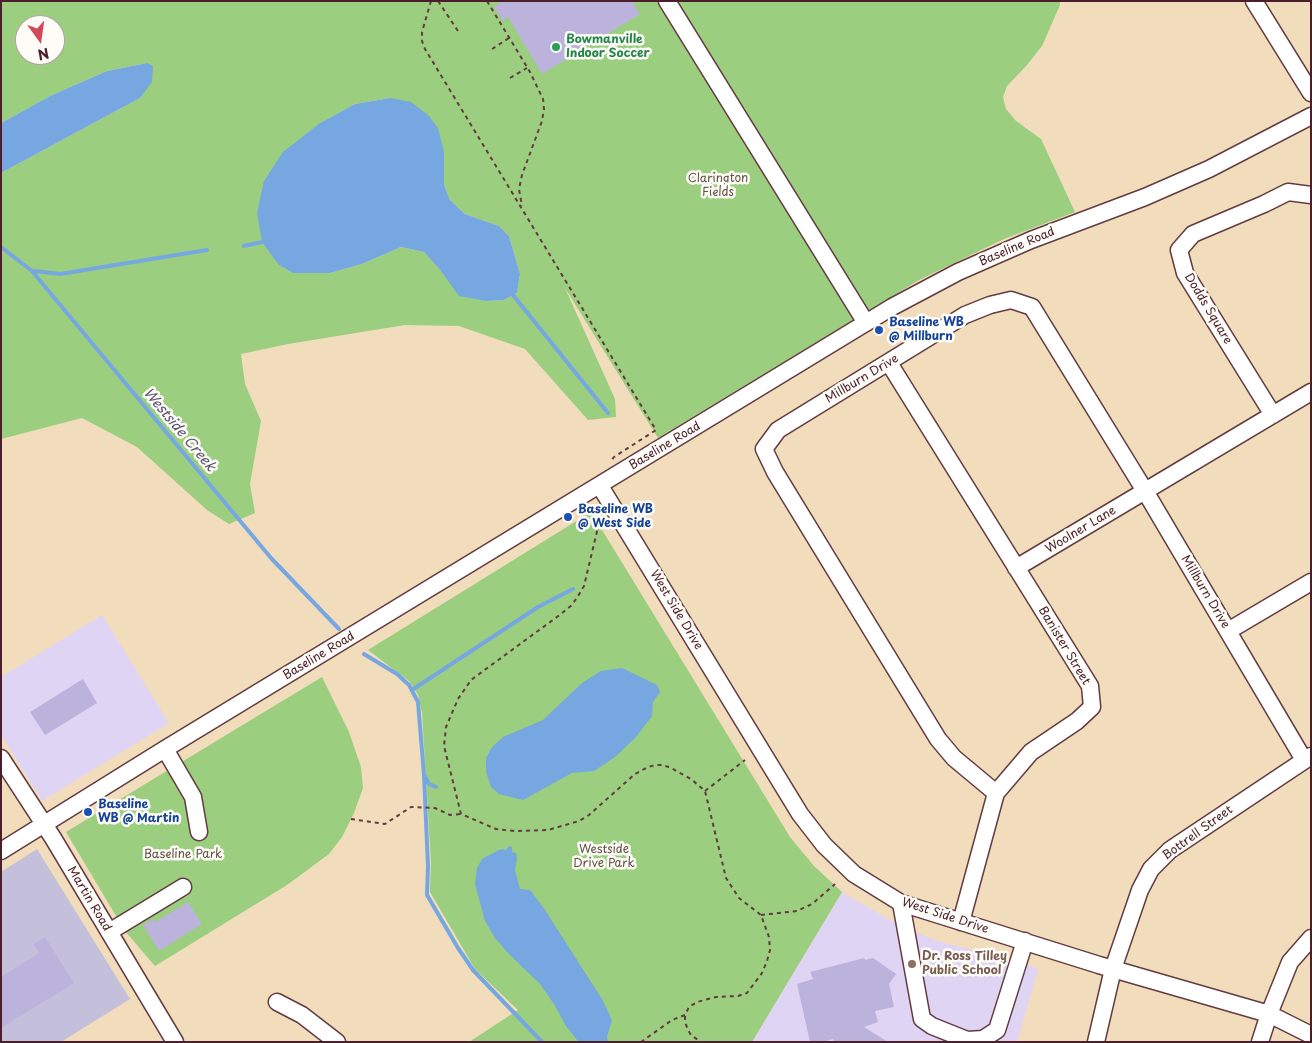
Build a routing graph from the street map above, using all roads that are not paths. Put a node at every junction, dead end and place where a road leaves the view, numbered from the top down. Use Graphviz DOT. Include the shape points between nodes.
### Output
graph roads {
  1 [pos="668,1"];
  2 [pos="1254,1"];
  3 [pos="1311,93"];
  4 [pos="1311,116"];
  5 [pos="1311,195"];
  6 [pos="866,323"];
  7 [pos="889,362"];
  8 [pos="1311,392"];
  9 [pos="1273,415"];
  10 [pos="600,486"];
  11 [pos="1145,491"];
  12 [pos="1016,568"];
  13 [pos="1311,582"];
  14 [pos="1228,631"];
  15 [pos="166,749"];
  16 [pos="1,758"];
  17 [pos="1308,758"];
  18 [pos="996,794"];
  19 [pos="44,825"];
  20 [pos="200,832"];
  21 [pos="1,851"];
  22 [pos="183,886"];
  23 [pos="901,903"];
  24 [pos="961,922"];
  25 [pos="109,932"];
  26 [pos="1311,938"];
  27 [pos="1025,941"];
  28 [pos="1113,969"];
  29 [pos="277,1002"];
  30 [pos="1269,1014"];
  31 [pos="1311,1035"];
  32 [pos="175,1042"];
  33 [pos="337,1042"];
  34 [pos="1096,1042"];
  35 [pos="1260,1042"];
  1 -- 6 [label="street"];
  2 -- 3 [label="street"];
  4 -- 6 [label="street, Baseline Road" via="1200,173 958,272"];
  5 -- 9 [label="street, Dodds Square" via="1288,192 1192,234 1179,250 1184,272"];
  6 -- 10 [label="street, Baseline Road"];
  7 -- 11 [label="street, Millburn Drive" via="965,315 990,305 1011,300 1032,307"];
  7 -- 12 [label="street, Banister Street"];
  7 -- 18 [label="street, Millburn Drive" via="778,430 764,450 938,739 954,758"];
  8 -- 9 [label="street"];
  9 -- 11 [label="street"];
  10 -- 15 [label="street, Baseline Road"];
  10 -- 23 [label="street, West Side Drive" via="812,831 854,874"];
  11 -- 12 [label="street, Woolner Lane"];
  11 -- 14 [label="street, Millburn Drive"];
  12 -- 18 [label="street, Banister Street" via="1090,686 1092,708 1031,752"];
  13 -- 14 [label="street"];
  14 -- 17 [label="street, Millburn Drive"];
  15 -- 19 [label="street, Baseline Road"];
  15 -- 20 [label="street" via="194,797"];
  16 -- 19 [label="street, Martin Road"];
  17 -- 28 [label="street, Bottrell Street" via="1170,850 1151,869 1140,890"];
  18 -- 24 [label="street, Banister Street"];
  19 -- 21 [label="street, Baseline Road"];
  19 -- 25 [label="street, Martin Road"];
  22 -- 25 [label="street"];
  23 -- 24 [label="street, West Side Drive"];
  23 -- 27 [label="street" via="922,1018 932,1026 967,1040 983,1039 996,1030"];
  24 -- 27 [label="street, West Side Drive"];
  25 -- 32 [label="street, Martin Road"];
  26 -- 30 [label="street" via="1290,962"];
  27 -- 28 [label="street, West Side Drive"];
  28 -- 30 [label="street, West Side Drive"];
  28 -- 34 [label="street, Bottrell Street"];
  29 -- 33 [label="street"];
  30 -- 31 [label="street, West Side Drive"];
  30 -- 35 [label="street"];
}
